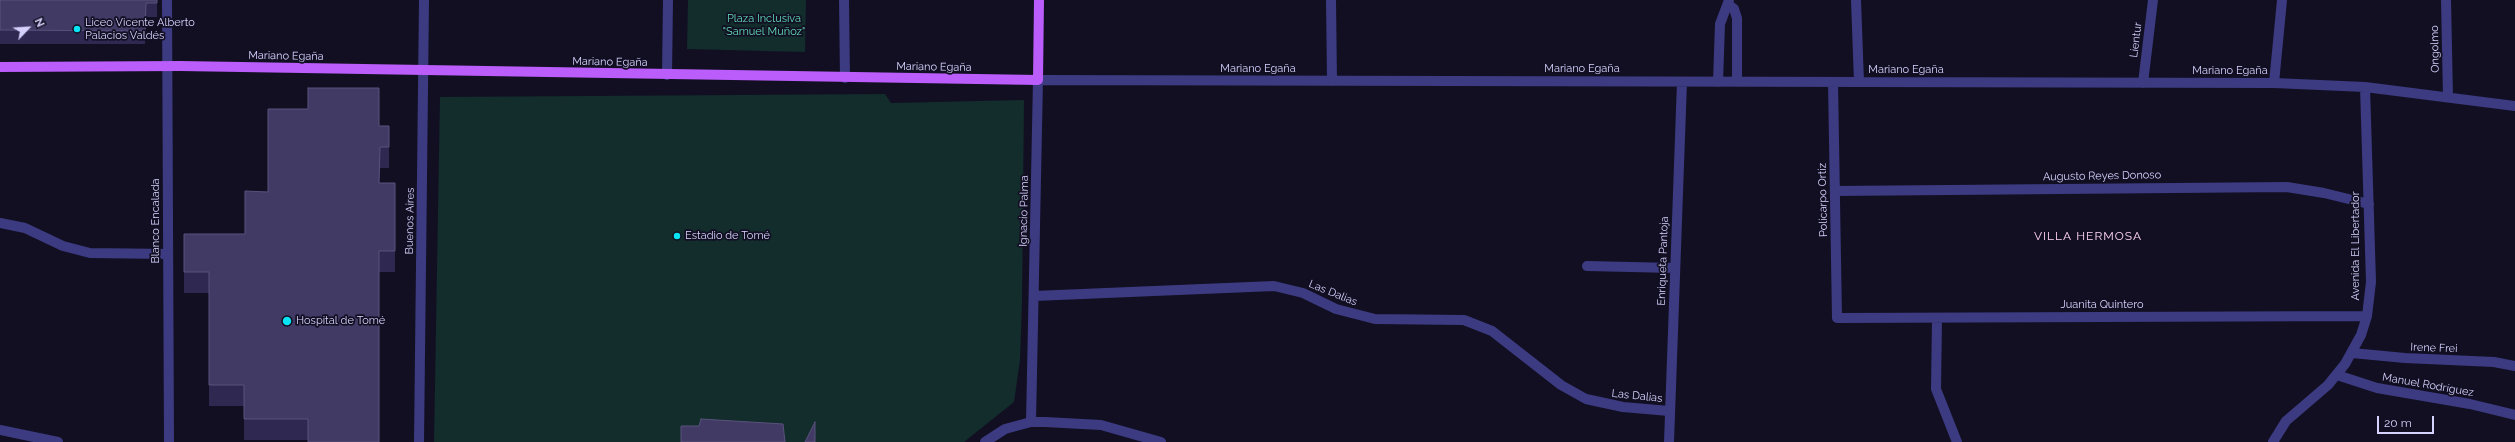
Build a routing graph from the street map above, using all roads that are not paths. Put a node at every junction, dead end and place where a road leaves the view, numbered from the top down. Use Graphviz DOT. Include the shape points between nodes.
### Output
graph roads {
  1 [pos="167,0"];
  2 [pos="424,0"];
  3 [pos="668,0"];
  4 [pos="844,0"];
  5 [pos="1039,0"];
  6 [pos="1331,0"];
  7 [pos="1856,0"];
  8 [pos="2153,0"];
  9 [pos="2282,0"];
  10 [pos="2446,0"];
  11 [pos="1729,2"];
  12 [pos="167,66"];
  13 [pos="0,67"];
  14 [pos="423,70"];
  15 [pos="667,75"];
  16 [pos="844,78"];
  17 [pos="1038,80"];
  18 [pos="1332,81"];
  19 [pos="1737,81"];
  20 [pos="1682,82"];
  21 [pos="1718,82"];
  22 [pos="1833,82"];
  23 [pos="1859,82"];
  24 [pos="2144,83"];
  25 [pos="2274,83"];
  26 [pos="2365,87"];
  27 [pos="2448,97"];
  28 [pos="2515,106"];
  29 [pos="1835,191"];
  30 [pos="2369,204"];
  31 [pos="0,223"];
  32 [pos="168,254"];
  33 [pos="1587,266"];
  34 [pos="1675,268"];
  35 [pos="1034,296"];
  36 [pos="2367,316"];
  37 [pos="1837,318"];
  38 [pos="1937,318"];
  39 [pos="2352,353"];
  40 [pos="2515,366"];
  41 [pos="2337,375"];
  42 [pos="1669,411"];
  43 [pos="2515,416"];
  44 [pos="1031,422"];
  45 [pos="0,430"];
  46 [pos="58,442"];
  47 [pos="169,442"];
  48 [pos="419,442"];
  49 [pos="985,442"];
  50 [pos="1161,442"];
  51 [pos="1668,442"];
  52 [pos="1957,442"];
  53 [pos="2273,442"];
  1 -- 12 [label="street, Blanco Encalada"];
  2 -- 14 [label="street, Buenos Aires"];
  3 -- 15 [label="street"];
  4 -- 16 [label="street"];
  5 -- 17 [label="main road, Ignacio Palma"];
  6 -- 18 [label="street"];
  7 -- 23 [label="street"];
  8 -- 24 [label="street, Lientur"];
  9 -- 25 [label="street"];
  10 -- 27 [label="street, Ongolmo"];
  11 -- 19 [label="street" via="1737,18"];
  11 -- 21 [label="street" via="1720,24"];
  12 -- 13 [label="main road, Mariano Egaña"];
  12 -- 14 [label="main road, Mariano Egaña"];
  12 -- 32 [label="street, Blanco Encalada"];
  14 -- 15 [label="main road, Mariano Egaña"];
  14 -- 48 [label="street, Buenos Aires"];
  15 -- 16 [label="main road, Mariano Egaña"];
  16 -- 17 [label="main road, Mariano Egaña"];
  17 -- 18 [label="street, Mariano Egaña"];
  17 -- 35 [label="street, Ignacio Palma"];
  18 -- 20 [label="street, Mariano Egaña"];
  19 -- 21 [label="street, Mariano Egaña"];
  19 -- 22 [label="street, Mariano Egaña"];
  20 -- 21 [label="street, Mariano Egaña"];
  20 -- 34 [label="street, Enriqueta Pantoja"];
  22 -- 23 [label="street, Mariano Egaña"];
  22 -- 29 [label="street, Policarpo Ortiz"];
  23 -- 24 [label="street, Mariano Egaña"];
  24 -- 25 [label="street, Mariano Egaña"];
  25 -- 26 [label="street, Mariano Egaña"];
  26 -- 27 [label="street, Mariano Egaña"];
  26 -- 30 [label="street, Avenida El Libertador"];
  27 -- 28 [label="street, Mariano Egaña"];
  29 -- 30 [label="street, Augusto Reyes Donoso" via="2287,187 2324,192"];
  29 -- 37 [label="street, Policarpo Ortiz"];
  30 -- 36 [label="street, Avenida El Libertador" via="2371,282"];
  31 -- 32 [label="street" via="25,228 63,246 90,254"];
  32 -- 47 [label="street, Blanco Encalada"];
  33 -- 34 [label="street"];
  34 -- 42 [label="street, Enriqueta Pantoja"];
  35 -- 42 [label="street, Las Dalias" via="1274,286 1303,293 1336,309 1375,319 1464,320 1492,331 1560,385 1586,399 1623,407"];
  35 -- 44 [label="street, Ignacio Palma"];
  36 -- 38 [label="street, Juanita Quintero"];
  36 -- 39 [label="street, Avenida El Libertador"];
  37 -- 38 [label="street, Juanita Quintero"];
  38 -- 52 [label="street" via="1936,389"];
  39 -- 40 [label="street, Irene Frei" via="2494,362"];
  39 -- 41 [label="street, Avenida El Libertador"];
  41 -- 43 [label="street, Manuel Rodríguez" via="2377,388 2470,404"];
  41 -- 53 [label="street, Avenida El Libertador" via="2286,421"];
  42 -- 51 [label="street, Enriqueta Pantoja"];
  44 -- 49 [label="street" via="1005,429"];
  44 -- 50 [label="street" via="1101,425"];
  45 -- 46 [label="street"];
}
